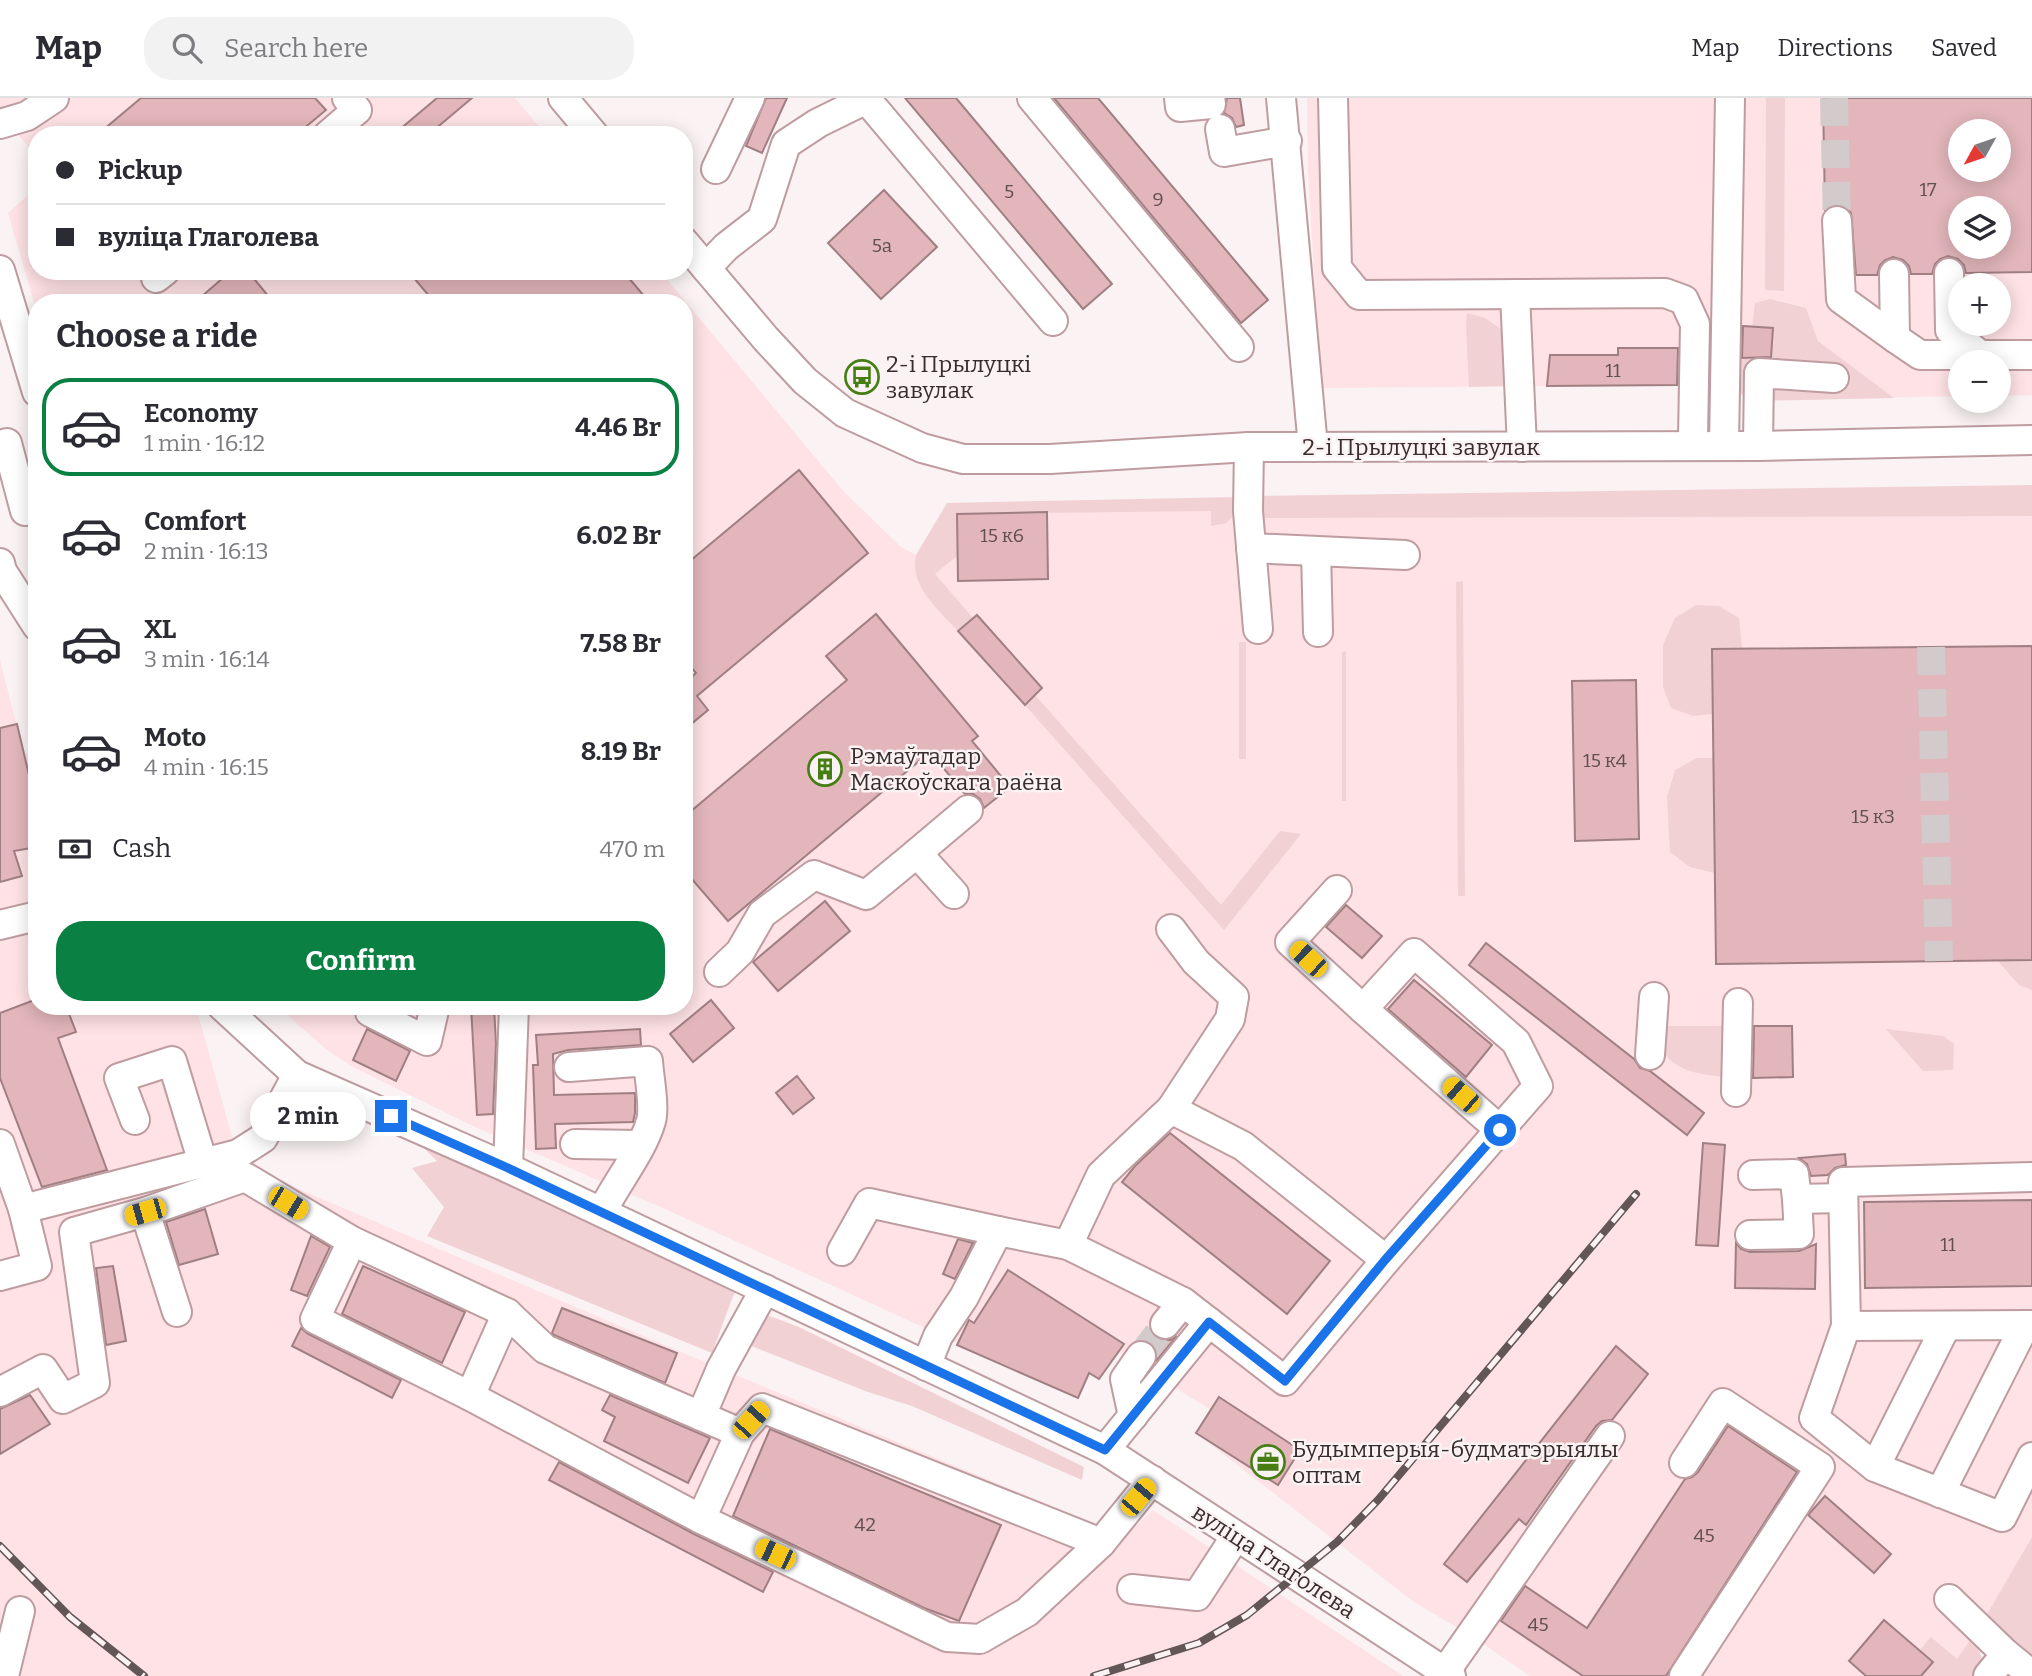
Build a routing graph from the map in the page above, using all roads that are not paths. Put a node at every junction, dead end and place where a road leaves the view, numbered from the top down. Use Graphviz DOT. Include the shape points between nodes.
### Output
graph roads {
  1 [pos="54,98"];
  2 [pos="347,98"];
  3 [pos="563,98"];
  4 [pos="750,98"];
  5 [pos="1032,98"];
  6 [pos="1179,98"];
  7 [pos="1210,98"];
  8 [pos="1282,98"];
  9 [pos="1333,98"];
  10 [pos="1730,98"];
  11 [pos="868,99"];
  12 [pos="19,107"];
  13 [pos="0,124"];
  14 [pos="338,126"];
  15 [pos="586,126"];
  16 [pos="1220,129"];
  17 [pos="1287,141"];
  18 [pos="716,169"];
  19 [pos="1836,221"];
  20 [pos="693,253"];
  21 [pos="706,268"];
  22 [pos="0,270"];
  23 [pos="1894,274"];
  24 [pos="1515,294"];
  25 [pos="1053,321"];
  26 [pos="1957,336"];
  27 [pos="1895,338"];
  28 [pos="1239,347"];
  29 [pos="1974,350"];
  30 [pos="1948,355"];
  31 [pos="2011,355"];
  32 [pos="2032,355"];
  33 [pos="28,362"];
  34 [pos="1834,378"];
  35 [pos="2032,440"];
  36 [pos="7,443"];
  37 [pos="1691,445"];
  38 [pos="1724,445"];
  39 [pos="1758,446"];
  40 [pos="1249,447"];
  41 [pos="1313,447"];
  42 [pos="1522,447"];
  43 [pos="28,510"];
  44 [pos="1251,548"];
  45 [pos="1316,551"];
  46 [pos="1405,555"];
  47 [pos="0,563"];
  48 [pos="28,612"];
  49 [pos="1258,629"];
  50 [pos="1318,632"];
  51 [pos="968,810"];
  52 [pos="917,853"];
  53 [pos="1337,890"];
  54 [pos="954,894"];
  55 [pos="28,918"];
  56 [pos="0,925"];
  57 [pos="1171,929"];
  58 [pos="719,972"];
  59 [pos="1654,997"];
  60 [pos="1738,1003"];
  61 [pos="1363,1009"];
  62 [pos="232,1015"];
  63 [pos="380,1015"];
  64 [pos="433,1015"];
  65 [pos="514,1015"];
  66 [pos="1650,1055"];
  67 [pos="569,1067"];
  68 [pos="297,1075"];
  69 [pos="1736,1092"];
  70 [pos="1171,1109"];
  71 [pos="135,1120"];
  72 [pos="1500,1130"];
  73 [pos="0,1144"];
  74 [pos="575,1144"];
  75 [pos="640,1145"];
  76 [pos="203,1163"];
  77 [pos="508,1168"];
  78 [pos="1753,1175"];
  79 [pos="2032,1177"];
  80 [pos="1843,1198"];
  81 [pos="1797,1199"];
  82 [pos="23,1209"];
  83 [pos="145,1212"];
  84 [pos="602,1212"];
  85 [pos="999,1231"];
  86 [pos="1750,1235"];
  87 [pos="352,1241"];
  88 [pos="1068,1245"];
  89 [pos="842,1251"];
  90 [pos="1385,1260"];
  91 [pos="0,1276"];
  92 [pos="765,1289"];
  93 [pos="1183,1302"];
  94 [pos="177,1312"];
  95 [pos="507,1312"];
  96 [pos="1209,1322"];
  97 [pos="1165,1324"];
  98 [pos="1946,1325"];
  99 [pos="2029,1325"];
  100 [pos="1846,1326"];
  101 [pos="1141,1356"];
  102 [pos="926,1366"];
  103 [pos="0,1391"];
  104 [pos="470,1396"];
  105 [pos="701,1416"];
  106 [pos="1133,1416"];
  107 [pos="740,1433"];
  108 [pos="1610,1436"];
  109 [pos="1105,1450"];
  110 [pos="2032,1457"];
  111 [pos="1684,1463"];
  112 [pos="1875,1467"];
  113 [pos="1152,1480"];
  114 [pos="1940,1493"];
  115 [pos="701,1519"];
  116 [pos="1236,1536"];
  117 [pos="1101,1543"];
  118 [pos="1132,1589"];
  119 [pos="1949,1599"];
  120 [pos="20,1611"];
  121 [pos="2007,1654"];
  122 [pos="1448,1674"];
  123 [pos="2032,1675"];
  124 [pos="4,1676"];
  125 [pos="1684,1676"];
  126 [pos="1989,1676"];
  1 -- 12 [label="street"];
  2 -- 14 [label="street" via="357,110"];
  3 -- 15 [label="street"];
  4 -- 18 [label="street"];
  5 -- 28 [label="street"];
  6 -- 7 [label="street" via="1180,107 1186,108 1211,104"];
  8 -- 17 [label="street"];
  9 -- 24 [label="street" via="1337,268 1359,295"];
  10 -- 38 [label="street"];
  11 -- 21 [label="street" via="786,144 762,219"];
  11 -- 25 [label="street"];
  12 -- 13 [label="street"];
  16 -- 17 [label="street" via="1224,152"];
  17 -- 41 [label="street"];
  19 -- 27 [label="street" via="1841,299"];
  20 -- 21 [label="street, 2-і Прылуцкі завулак"];
  21 -- 40 [label="street, 2-і Прылуцкі завулак" via="805,381 845,413 922,448 963,459 1049,459"];
  22 -- 33 [label="street"];
  23 -- 27 [label="street"];
  24 -- 37 [label="street" via="1665,293 1684,300 1695,324"];
  24 -- 42 [label="street"];
  26 -- 29 [label="street"];
  27 -- 30 [label="street" via="1920,355"];
  31 -- 32 [label="street"];
  34 -- 39 [label="street" via="1759,373"];
  35 -- 39 [label="street, 2-і Прылуцкі завулак"];
  36 -- 43 [label="street"];
  37 -- 38 [label="street, 2-і Прылуцкі завулак"];
  37 -- 42 [label="street, 2-і Прылуцкі завулак"];
  38 -- 39 [label="street, 2-і Прылуцкі завулак"];
  40 -- 41 [label="street, 2-і Прылуцкі завулак"];
  40 -- 44 [label="street"];
  41 -- 42 [label="street, 2-і Прылуцкі завулак"];
  44 -- 45 [label="street"];
  44 -- 49 [label="street"];
  45 -- 46 [label="street"];
  45 -- 50 [label="street"];
  47 -- 48 [label="street"];
  51 -- 52 [label="street"];
  52 -- 54 [label="street"];
  52 -- 58 [label="street" via="866,895 814,875 762,914 740,952"];
  53 -- 61 [label="street" via="1290,942"];
  55 -- 56 [label="street"];
  57 -- 70 [label="street" via="1196,962 1234,997 1230,1019"];
  59 -- 66 [label="street"];
  60 -- 69 [label="street"];
  61 -- 72 [label="street"];
  61 -- 72 [label="street" via="1414,953 1516,1042 1538,1086"];
  62 -- 68 [label="street, вуліца Глаголева"];
  63 -- 64 [label="street" via="427,1041"];
  65 -- 77 [label="street"];
  67 -- 75 [label="street" via="648,1061 652,1119"];
  68 -- 76 [label="street" via="263,1138 238,1154"];
  68 -- 77 [label="street, вуліца Глаголева"];
  70 -- 88 [label="street" via="1101,1175"];
  70 -- 90 [label="street" via="1243,1146"];
  71 -- 76 [label="street" via="119,1078 172,1061"];
  72 -- 90 [label="street"];
  73 -- 82 [label="street"];
  74 -- 75 [label="street"];
  75 -- 84 [label="street"];
  76 -- 82 [label="street"];
  77 -- 84 [label="street, вуліца Глаголева"];
  78 -- 81 [label="street" via="1794,1174"];
  79 -- 80 [label="street" via="1843,1182"];
  80 -- 81 [label="street"];
  80 -- 100 [label="street"];
  81 -- 86 [label="street" via="1799,1234"];
  82 -- 91 [label="street" via="37,1266"];
  83 -- 87 [label="street" via="245,1177"];
  83 -- 94 [label="street"];
  83 -- 103 [label="street" via="74,1233 95,1383 63,1399 43,1369"];
  84 -- 92 [label="street, вуліца Глаголева"];
  85 -- 88 [label="street"];
  85 -- 89 [label="street" via="869,1203"];
  85 -- 102 [label="street" via="938,1336"];
  87 -- 95 [label="street"];
  87 -- 104 [label="street" via="315,1319"];
  88 -- 93 [label="street"];
  90 -- 96 [label="street" via="1285,1381"];
  92 -- 102 [label="street, вуліца Глаголева"];
  92 -- 105 [label="street"];
  93 -- 96 [label="street"];
  93 -- 97 [label="street"];
  95 -- 104 [label="street"];
  95 -- 105 [label="street" via="545,1349"];
  96 -- 106 [label="street"];
  98 -- 99 [label="street"];
  98 -- 100 [label="street"];
  98 -- 112 [label="street"];
  99 -- 114 [label="street"];
  100 -- 112 [label="street" via="1814,1418"];
  101 -- 106 [label="street" via="1125,1379"];
  102 -- 109 [label="street, вуліца Глаголева"];
  104 -- 115 [label="street"];
  105 -- 107 [label="street"];
  106 -- 109 [label="street"];
  107 -- 115 [label="street"];
  107 -- 117 [label="street" via="762,1408"];
  108 -- 122 [label="street"];
  109 -- 113 [label="street, вуліца Глаголева"];
  110 -- 114 [label="street" via="2002,1517"];
  111 -- 125 [label="street" via="1723,1404 1820,1467"];
  112 -- 114 [label="street"];
  113 -- 116 [label="street, вуліца Глаголева"];
  113 -- 117 [label="street"];
  115 -- 117 [label="street" via="947,1637 980,1639 1027,1612"];
  116 -- 118 [label="street" via="1197,1595"];
  116 -- 122 [label="street, вуліца Глаголева"];
  119 -- 121 [label="street"];
  120 -- 124 [label="street"];
  121 -- 123 [label="street"];
  121 -- 126 [label="street"];
}
